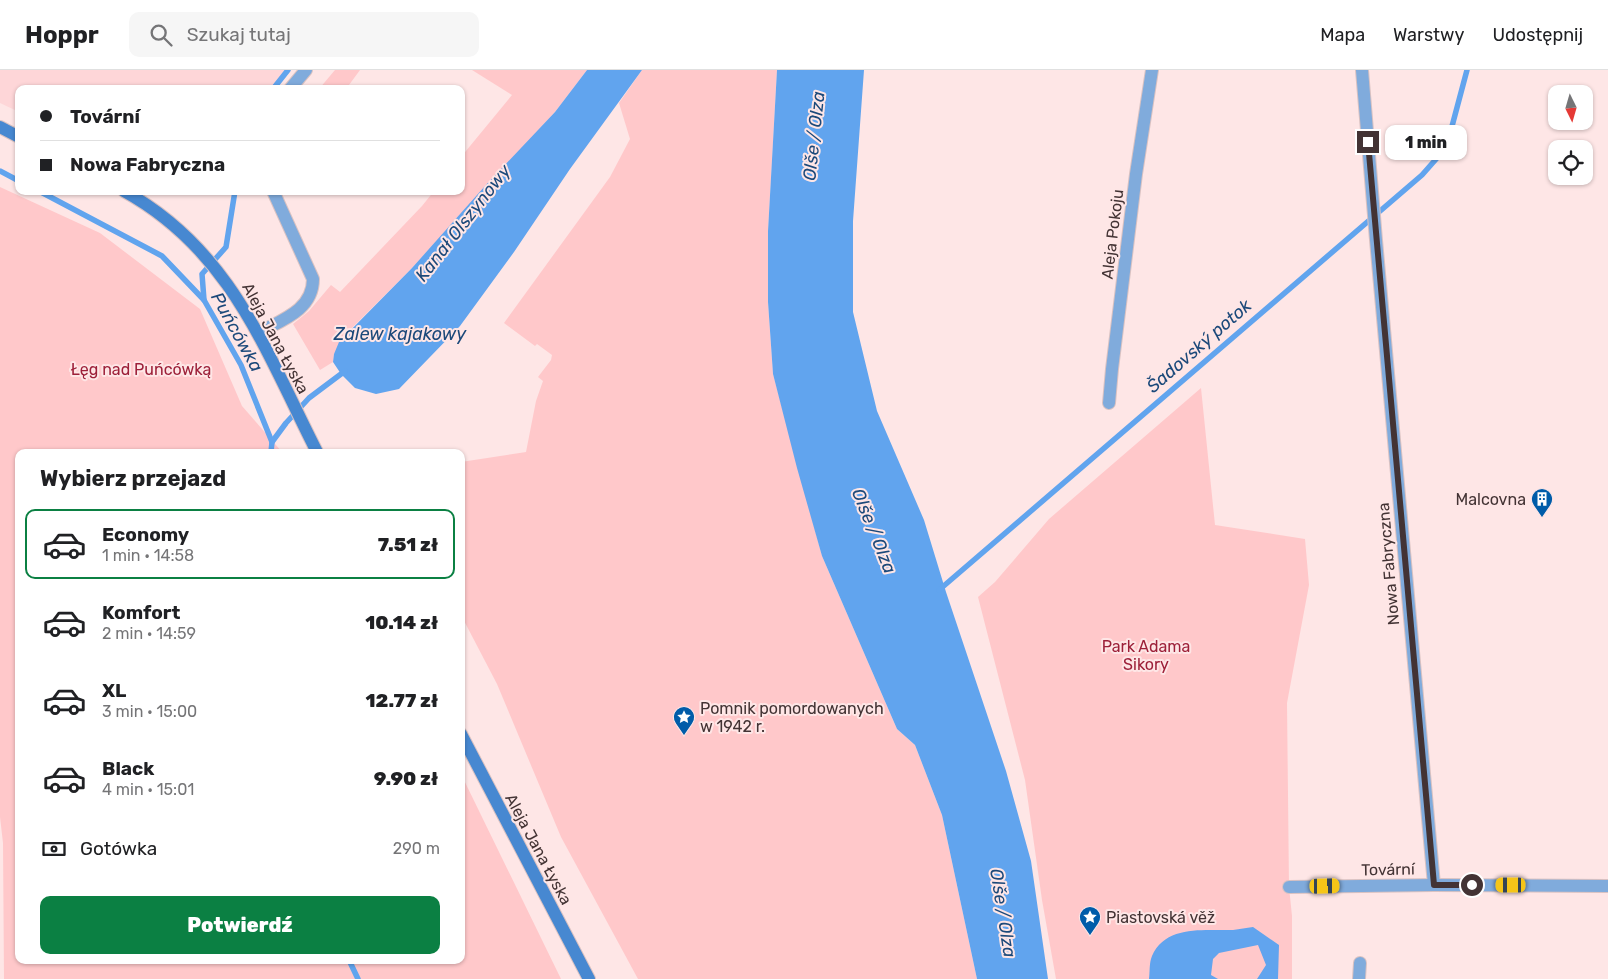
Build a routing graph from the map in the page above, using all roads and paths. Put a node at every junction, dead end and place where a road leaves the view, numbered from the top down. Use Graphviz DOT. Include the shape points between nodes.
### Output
graph roads {
  1 [pos="306,70"];
  2 [pos="1152,70"];
  3 [pos="1362,70"];
  4 [pos="293,85"];
  5 [pos="0,127"];
  6 [pos="15,135"];
  7 [pos="130,195"];
  8 [pos="275,195"];
  9 [pos="258,333"];
  10 [pos="1109,403"];
  11 [pos="315,449"];
  12 [pos="465,742"];
  13 [pos="1434,885"];
  14 [pos="1608,886"];
  15 [pos="1289,887"];
  16 [pos="1360,964"];
  17 [pos="588,979"];
  18 [pos="1359,979"];
  1 -- 4 [label="street"];
  2 -- 10 [label="street, Aleja Pokoju" via="1136,174"];
  3 -- 13 [label="street, Nowa Fabryczna"];
  5 -- 6 [label="street"];
  7 -- 9 [label="street, Aleja Jana Łyska" via="169,220 205,254 226,280"];
  8 -- 9 [label="street" via="313,278 313,289 300,309"];
  9 -- 11 [label="street, Aleja Jana Łyska"];
  12 -- 17 [label="street, Aleja Jana Łyska"];
  13 -- 14 [label="street, Tovární"];
  13 -- 15 [label="street, Tovární"];
  16 -- 18 [label="street"];
}
